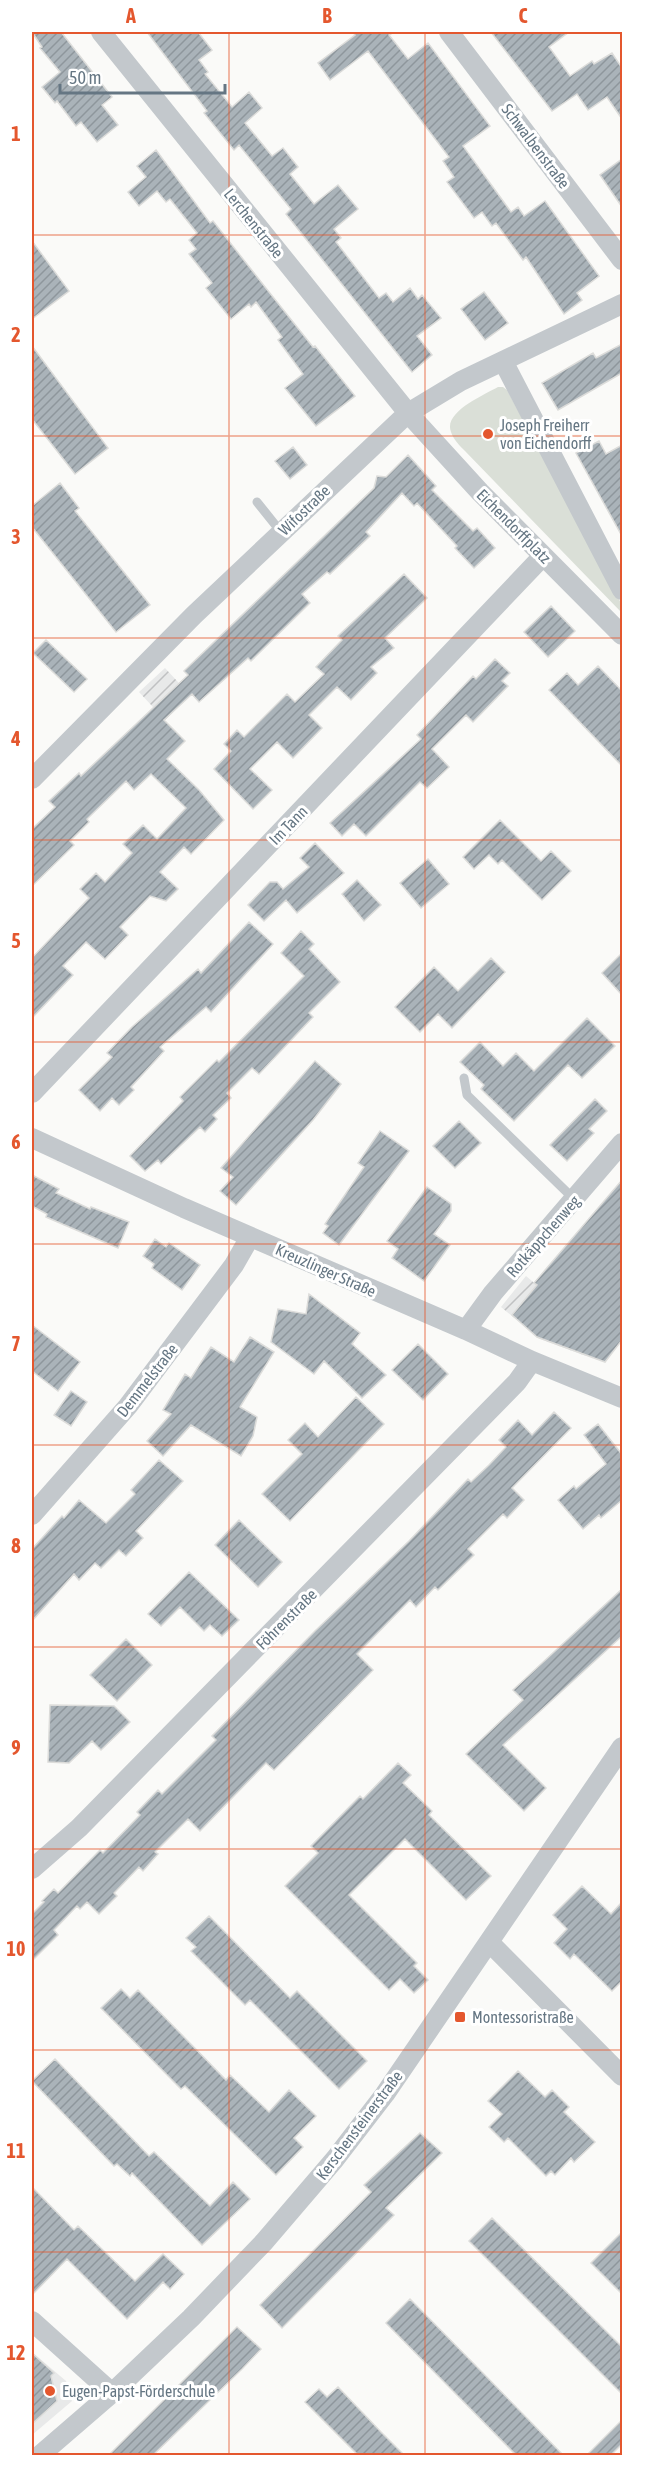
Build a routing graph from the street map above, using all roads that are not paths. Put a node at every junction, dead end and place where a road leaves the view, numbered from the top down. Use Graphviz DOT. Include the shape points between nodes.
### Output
graph roads {
  1 [pos="101,32"];
  2 [pos="449,32"];
  3 [pos="622,260"];
  4 [pos="622,304"];
  5 [pos="503,361"];
  6 [pos="408,414"];
  7 [pos="257,502"];
  8 [pos="281,532"];
  9 [pos="543,556"];
  10 [pos="622,590"];
  11 [pos="622,635"];
  12 [pos="32,779"];
  13 [pos="464,1078"];
  14 [pos="32,1093"];
  15 [pos="32,1138"];
  16 [pos="622,1143"];
  17 [pos="575,1200"];
  18 [pos="250,1237"];
  19 [pos="466,1330"];
  20 [pos="532,1361"];
  21 [pos="622,1398"];
  22 [pos="32,1515"];
  23 [pos="622,1747"];
  24 [pos="32,1869"];
  25 [pos="489,1942"];
  26 [pos="622,2076"];
  27 [pos="32,2321"];
  28 [pos="112,2393"];
  29 [pos="42,2455"];
  1 -- 6 [label="street, Lerchenstraße"];
  2 -- 3 [label="street, Schwalbenstraße"];
  4 -- 5 [label="street, Wifostraße"];
  5 -- 6 [label="street, Wifostraße"];
  5 -- 10 [label="street"];
  6 -- 8 [label="street, Wifostraße"];
  6 -- 9 [label="street, Eichendorffplatz"];
  7 -- 8 [label="lane"];
  8 -- 12 [label="street, Wifostraße"];
  9 -- 11 [label="street, Eichendorffplatz"];
  9 -- 14 [label="street, Im Tann"];
  13 -- 17 [label="lane" via="466,1095"];
  15 -- 18 [label="street, Kreuzlinger Straße"];
  16 -- 17 [label="street, Rotkäppchenweg"];
  17 -- 19 [label="street, Rotkäppchenweg"];
  18 -- 19 [label="street, Kreuzlinger Straße" via="296,1249"];
  18 -- 22 [label="street, Demmelstraße" via="234,1265 128,1407"];
  19 -- 20 [label="street, Kreuzlinger Straße"];
  20 -- 21 [label="street, Kreuzlinger Straße"];
  20 -- 24 [label="street, Föhrenstraße" via="518,1382 290,1616 79,1828"];
  23 -- 25 [label="street, Kerschensteinerstraße"];
  25 -- 26 [label="street"];
  25 -- 28 [label="street, Kerschensteinerstraße" via="386,2094 335,2159 264,2242"];
  27 -- 28 [label="street"];
  28 -- 29 [label="street, Kerschensteinerstraße"];
}
